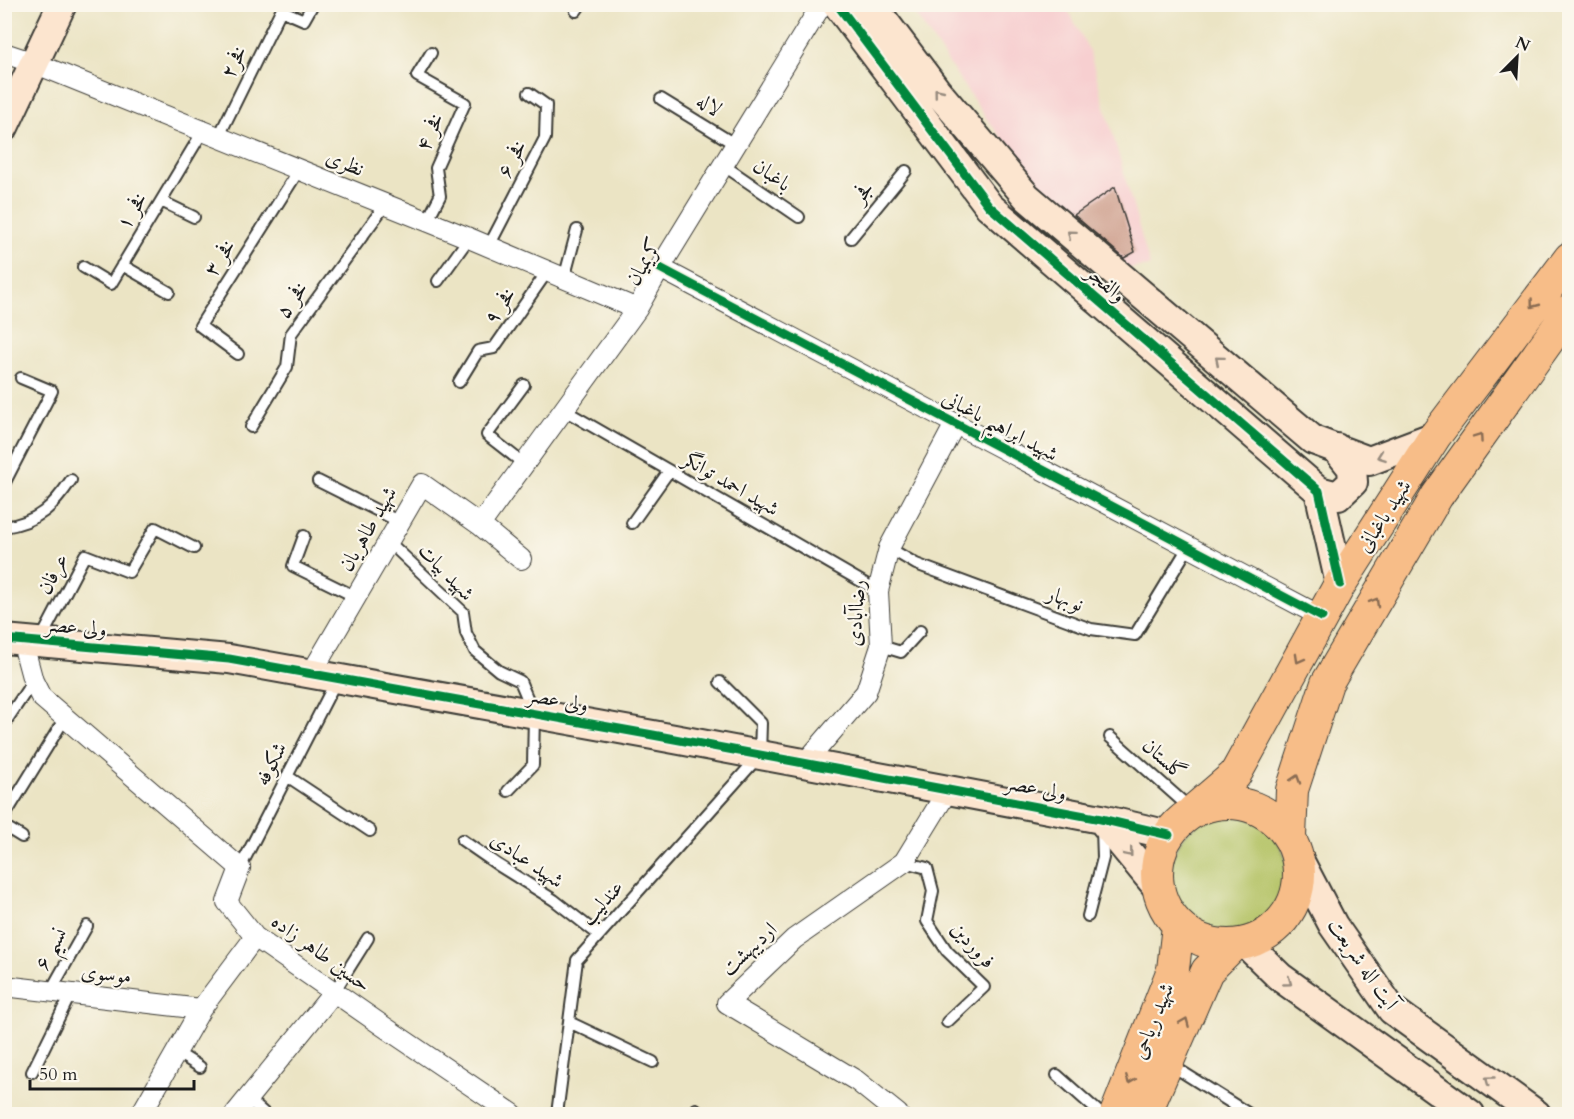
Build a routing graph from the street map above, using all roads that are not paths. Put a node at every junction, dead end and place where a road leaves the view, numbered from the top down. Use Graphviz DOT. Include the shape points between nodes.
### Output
graph roads {
  1 [pos="62,4"];
  2 [pos="313,4"];
  3 [pos="822,4"];
  4 [pos="837,4"];
  5 [pos="872,4"];
  6 [pos="277,7"];
  7 [pos="4,53"];
  8 [pos="431,53"];
  9 [pos="34,63"];
  10 [pos="529,93"];
  11 [pos="661,99"];
  12 [pos="4,127"];
  13 [pos="211,134"];
  14 [pos="736,145"];
  15 [pos="723,165"];
  16 [pos="299,170"];
  17 [pos="906,171"];
  18 [pos="161,201"];
  19 [pos="385,205"];
  20 [pos="194,217"];
  21 [pos="799,217"];
  22 [pos="427,221"];
  23 [pos="576,230"];
  24 [pos="469,238"];
  25 [pos="851,238"];
  26 [pos="489,246"];
  27 [pos="1569,258"];
  28 [pos="122,266"];
  29 [pos="83,267"];
  30 [pos="660,268"];
  31 [pos="555,275"];
  32 [pos="438,281"];
  33 [pos="169,292"];
  34 [pos="637,309"];
  35 [pos="1569,310"];
  36 [pos="238,354"];
  37 [pos="21,378"];
  38 [pos="459,382"];
  39 [pos="524,385"];
  40 [pos="564,410"];
  41 [pos="956,424"];
  42 [pos="251,427"];
  43 [pos="1436,436"];
  44 [pos="1336,448"];
  45 [pos="524,464"];
  46 [pos="669,471"];
  47 [pos="71,480"];
  48 [pos="318,481"];
  49 [pos="4,484"];
  50 [pos="1319,491"];
  51 [pos="400,522"];
  52 [pos="632,523"];
  53 [pos="480,525"];
  54 [pos="4,528"];
  55 [pos="304,536"];
  56 [pos="388,542"];
  57 [pos="1189,546"];
  58 [pos="194,548"];
  59 [pos="889,548"];
  60 [pos="521,559"];
  61 [pos="1340,584"];
  62 [pos="878,591"];
  63 [pos="356,597"];
  64 [pos="1322,616"];
  65 [pos="920,631"];
  66 [pos="22,640"];
  67 [pos="881,646"];
  68 [pos="324,676"];
  69 [pos="33,681"];
  70 [pos="720,682"];
  71 [pos="534,714"];
  72 [pos="65,718"];
  73 [pos="4,724"];
  74 [pos="1110,737"];
  75 [pos="760,755"];
  76 [pos="805,763"];
  77 [pos="287,776"];
  78 [pos="948,790"];
  79 [pos="508,791"];
  80 [pos="1193,811"];
  81 [pos="4,817"];
  82 [pos="1101,819"];
  83 [pos="4,826"];
  84 [pos="370,831"];
  85 [pos="1169,835"];
  86 [pos="22,837"];
  87 [pos="462,840"];
  88 [pos="1294,848"];
  89 [pos="904,862"];
  90 [pos="240,867"];
  91 [pos="1158,888"];
  92 [pos="1088,916"];
  93 [pos="1178,925"];
  94 [pos="87,926"];
  95 [pos="599,935"];
  96 [pos="255,937"];
  97 [pos="368,938"];
  98 [pos="1239,944"];
  99 [pos="4,986"];
  100 [pos="50,992"];
  101 [pos="334,992"];
  102 [pos="70,994"];
  103 [pos="201,1009"];
  104 [pos="569,1022"];
  105 [pos="947,1022"];
  106 [pos="176,1052"];
  107 [pos="652,1062"];
  108 [pos="1167,1063"];
  109 [pos="200,1067"];
  110 [pos="32,1072"];
  111 [pos="1057,1074"];
  112 [pos="248,1099"];
  113 [pos="1466,1113"];
  114 [pos="141,1114"];
  115 [pos="235,1114"];
  116 [pos="265,1114"];
  117 [pos="513,1114"];
  118 [pos="557,1114"];
  119 [pos="898,1114"];
  120 [pos="1101,1114"];
  121 [pos="1116,1114"];
  122 [pos="1145,1114"];
  123 [pos="1249,1114"];
  124 [pos="1536,1114"];
  1 -- 9 [label="street"];
  2 -- 6 [label="lane, فخر۲" via="304,20"];
  3 -- 14 [label="street, کریمیان"];
  4 -- 50 [label="street, والفجر" via="989,206"];
  44 -- 5 [label="street, والفجر, one-way" via="1313,440 1027,197 936,90"];
  6 -- 13 [label="lane, فخر۲"];
  7 -- 9 [label="street, نظری"];
  8 -- 22 [label="lane, فخر ۴" via="417,76 465,103 436,168 440,196"];
  9 -- 12 [label="street"];
  9 -- 13 [label="street, نظری"];
  10 -- 26 [label="lane, فخر ۶" via="546,105 545,138"];
  11 -- 14 [label="lane, لاله"];
  13 -- 16 [label="street, نظری"];
  13 -- 18 [label="lane, فخر ۱"];
  14 -- 15 [label="street, کریمیان"];
  15 -- 21 [label="lane, باغبان"];
  15 -- 30 [label="street, کریمیان"];
  16 -- 19 [label="street, نظری"];
  16 -- 36 [label="lane, فخر ۳" via="200,326"];
  17 -- 25 [label="lane, فجر"];
  18 -- 20 [label="lane"];
  18 -- 28 [label="lane, فخر ۱"];
  19 -- 22 [label="street, نظری"];
  19 -- 42 [label="lane, فخر ۵" via="291,334 287,367"];
  22 -- 24 [label="street, نظری"];
  23 -- 31 [label="lane"];
  24 -- 26 [label="street, نظری"];
  24 -- 32 [label="lane"];
  26 -- 31 [label="street, نظری"];
  27 -- 43 [label="main road, شهید باغبانی, one-way"];
  28 -- 29 [label="lane, فخر ۱" via="111,284"];
  28 -- 33 [label="lane"];
  30 -- 34 [label="street, کریمیان"];
  30 -- 41 [label="street, شهید ابراهیم باغبانی"];
  31 -- 34 [label="street, نظری"];
  31 -- 38 [label="lane, فخر ۹" via="494,348 478,351"];
  34 -- 40 [label="street, کریمیان"];
  88 -- 35 [label="main road, شهید باغبانی, one-way" via="1292,790 1327,684 1437,496"];
  37 -- 49 [label="lane" via="52,391"];
  39 -- 45 [label="lane" via="487,435"];
  40 -- 45 [label="street, کریمیان"];
  40 -- 46 [label="lane, شهید احمد توانگر"];
  41 -- 57 [label="street, شهید ابراهیم باغبانی"];
  41 -- 59 [label="street, رضاآبادی"];
  43 -- 44 [label="street, والفجر, one-way" via="1369,461"];
  43 -- 61 [label="main road, شهید باغبانی"];
  44 -- 50 [label="street" via="1352,468 1353,482 1338,496"];
  45 -- 53 [label="street, کریمیان"];
  46 -- 52 [label="lane"];
  46 -- 62 [label="lane, شهید احمد توانگر"];
  47 -- 54 [label="lane" via="41,515"];
  48 -- 51 [label="lane"];
  50 -- 61 [label="street"];
  51 -- 53 [label="street, شهید طاهریان" via="422,484"];
  51 -- 56 [label="street, شهید طاهریان"];
  53 -- 60 [label="street, شهید طاهریان"];
  55 -- 63 [label="lane" via="293,566"];
  56 -- 63 [label="street, شهید طاهریان"];
  56 -- 71 [label="lane, شهید بیات" via="463,612 466,633 475,651 520,681"];
  57 -- 59 [label="lane, نوبهار" via="1135,635 1091,629 916,564"];
  57 -- 64 [label="street, شهید ابراهیم باغبانی"];
  58 -- 66 [label="lane, عرفان" via="155,528 129,572 85,555"];
  59 -- 62 [label="street, رضاآبادی"];
  61 -- 64 [label="main road, شهید باغبانی"];
  62 -- 67 [label="street, رضاآبادی"];
  63 -- 68 [label="street, شهید طاهریان"];
  64 -- 80 [label="main road, شهید باغبانی, one-way" via="1235,775"];
  65 -- 67 [label="lane" via="902,652"];
  66 -- 68 [label="street, ولی عصر" via="229,659"];
  66 -- 69 [label="street"];
  67 -- 76 [label="street, رضاآبادی" via="866,692"];
  68 -- 71 [label="street, ولی عصر"];
  68 -- 77 [label="lane, شکوفه"];
  69 -- 72 [label="street" via="41,697"];
  69 -- 73 [label="lane"];
  70 -- 75 [label="lane" via="761,723"];
  71 -- 75 [label="street, ولی عصر"];
  71 -- 79 [label="lane" via="533,765"];
  72 -- 81 [label="lane"];
  72 -- 90 [label="street"];
  74 -- 80 [label="lane, گلستان"];
  75 -- 76 [label="street, ولی عصر"];
  75 -- 95 [label="lane, عندلیب"];
  76 -- 78 [label="street, ولی عصر"];
  77 -- 84 [label="lane"];
  77 -- 90 [label="lane, شکوفه"];
  78 -- 82 [label="street, ولی عصر"];
  78 -- 89 [label="street, اردیبهشت"];
  80 -- 85 [label="main road"];
  80 -- 88 [label="main road" via="1214,803 1236,802 1257,808 1276,820"];
  82 -- 85 [label="street, ولی عصر"];
  82 -- 91 [label="street, one-way"];
  82 -- 92 [label="lane" via="1103,858"];
  83 -- 86 [label="lane"];
  85 -- 91 [label="main road" via="1157,866"];
  87 -- 95 [label="lane, شهید عبادی" via="554,900"];
  88 -- 98 [label="main road" via="1300,880 1294,902 1282,921 1266,935"];
  124 -- 88 [label="street, آیت اله شریعت, one-way" via="1392,1010 1332,924"];
  89 -- 105 [label="lane, فروردین" via="927,867 933,891 927,921 947,951 984,987"];
  89 -- 119 [label="street, اردیبهشت" via="794,939 727,1003 857,1081"];
  90 -- 96 [label="street, حسین طاهر زاده" via="227,902"];
  91 -- 93 [label="main road" via="1165,908"];
  93 -- 98 [label="main road" via="1213,944"];
  93 -- 121 [label="main road, شهید ریاحی, one-way" via="1173,970"];
  94 -- 100 [label="lane, نسیم ۶"];
  95 -- 104 [label="lane, عندلیب" via="577,960"];
  96 -- 101 [label="street, حسین طاهر زاده"];
  96 -- 103 [label="street"];
  97 -- 101 [label="lane"];
  108 -- 98 [label="main road, شهید ریاحی, one-way" via="1207,971"];
  98 -- 113 [label="street, آیت اله شریعت, one-way"];
  99 -- 100 [label="street, موسوی"];
  100 -- 102 [label="street, موسوی"];
  101 -- 112 [label="street"];
  101 -- 117 [label="street, حسین طاهر زاده"];
  102 -- 103 [label="street, موسوی"];
  102 -- 110 [label="lane"];
  103 -- 106 [label="street"];
  104 -- 107 [label="lane"];
  104 -- 118 [label="lane, عندلیب"];
  106 -- 109 [label="lane"];
  106 -- 114 [label="street"];
  108 -- 122 [label="main road, شهید ریاحی"];
  108 -- 123 [label="lane"];
  111 -- 120 [label="lane"];
  112 -- 115 [label="street"];
  112 -- 116 [label="lane"];
}
